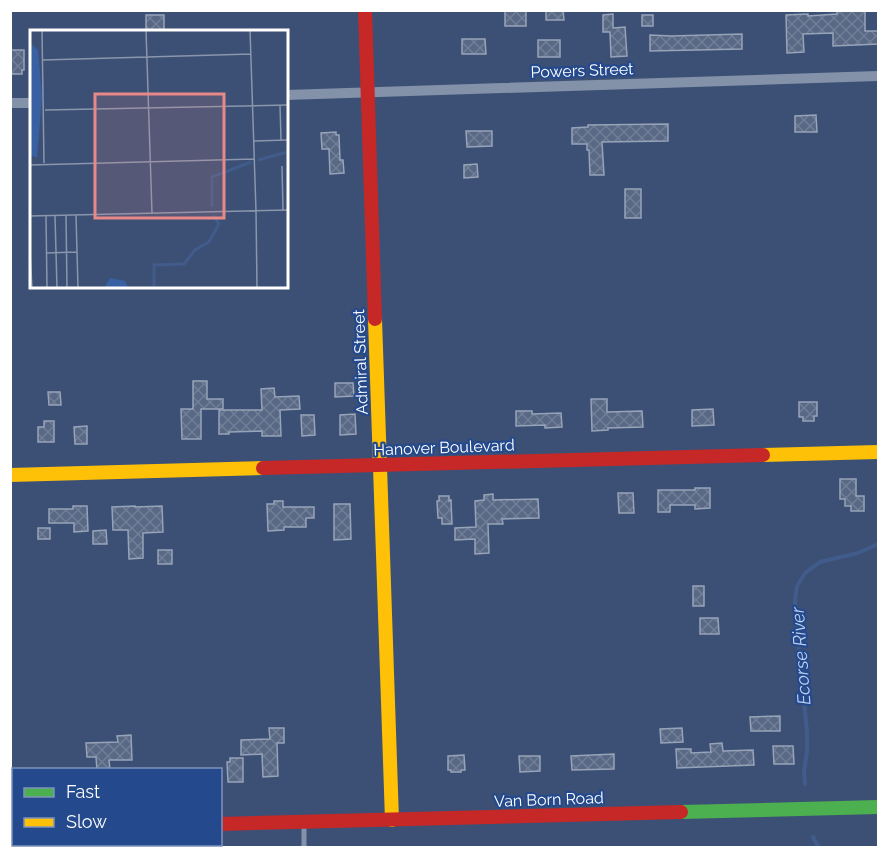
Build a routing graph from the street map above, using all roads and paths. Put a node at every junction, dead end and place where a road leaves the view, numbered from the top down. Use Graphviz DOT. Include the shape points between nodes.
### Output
graph roads {
  1 [pos="365,10"];
  2 [pos="879,76"];
  3 [pos="368,92"];
  4 [pos="288,95"];
  5 [pos="10,103"];
  6 [pos="30,103"];
  7 [pos="879,452"];
  8 [pos="380,465"];
  9 [pos="10,476"];
  10 [pos="879,807"];
  11 [pos="392,820"];
  12 [pos="304,821"];
  13 [pos="222,824"];
  14 [pos="304,848"];
  1 -- 3 [label="street, Admiral Street"];
  2 -- 3 [label="street, Powers Street"];
  3 -- 4 [label="street, Powers Street"];
  3 -- 8 [label="street, Admiral Street"];
  5 -- 6 [label="street"];
  7 -- 8 [label="street, Hanover Boulevard"];
  8 -- 9 [label="street, Hanover Boulevard"];
  8 -- 11 [label="street, Admiral Street"];
  10 -- 11 [label="street, Van Born Road"];
  11 -- 12 [label="street, Van Born Road"];
  12 -- 13 [label="street, Van Born Road"];
  12 -- 14 [label="lane"];
}
